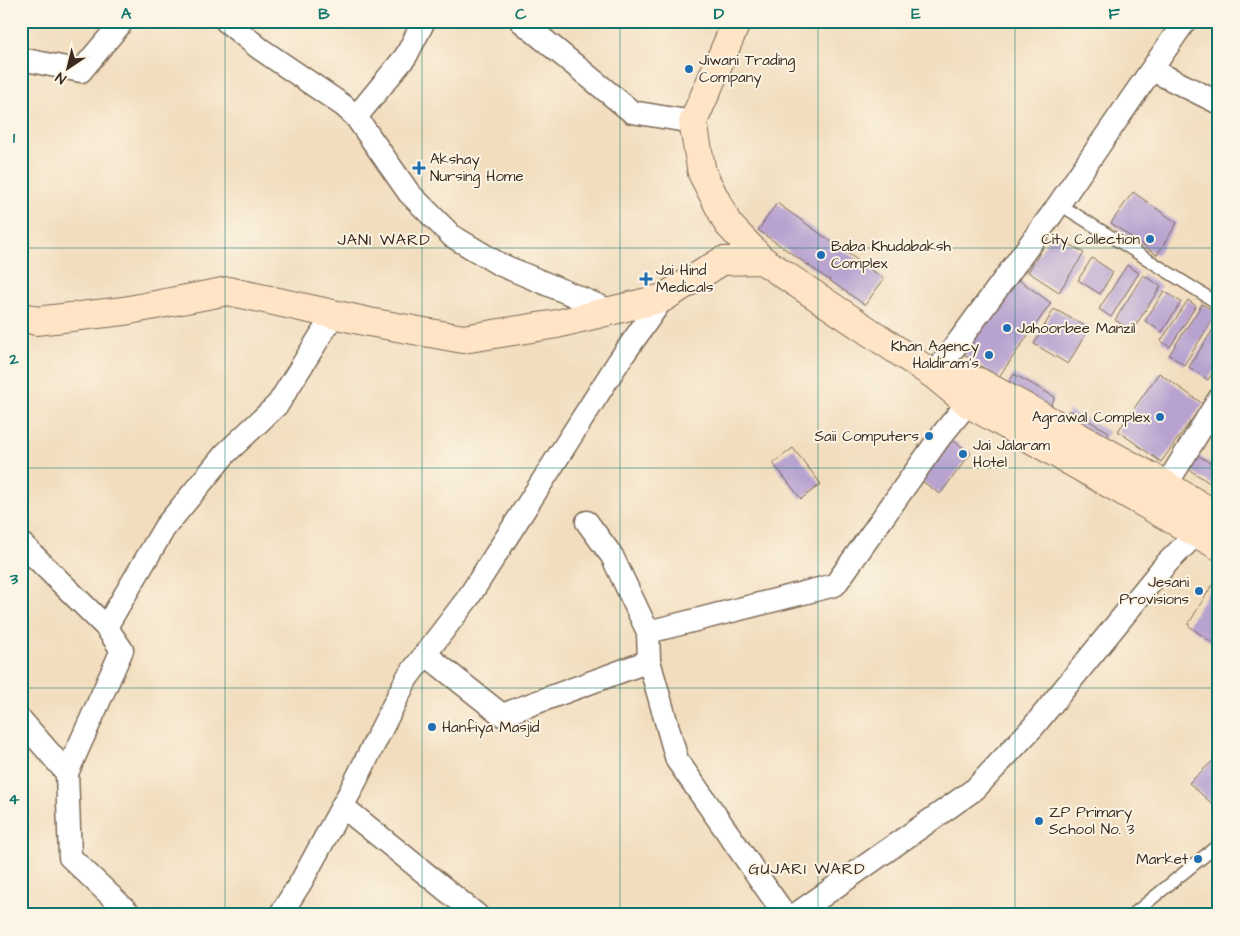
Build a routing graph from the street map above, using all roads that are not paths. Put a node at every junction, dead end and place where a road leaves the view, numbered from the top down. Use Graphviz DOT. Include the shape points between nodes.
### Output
graph roads {
  1 [pos="123,21"];
  2 [pos="226,21"];
  3 [pos="424,21"];
  4 [pos="521,21"];
  5 [pos="737,21"];
  6 [pos="1186,21"];
  7 [pos="21,59"];
  8 [pos="1152,70"];
  9 [pos="1219,103"];
  10 [pos="356,117"];
  11 [pos="693,122"];
  12 [pos="1059,204"];
  13 [pos="762,260"];
  14 [pos="663,298"];
  15 [pos="1219,304"];
  16 [pos="611,311"];
  17 [pos="334,314"];
  18 [pos="21,316"];
  19 [pos="934,375"];
  20 [pos="1219,399"];
  21 [pos="968,403"];
  22 [pos="1159,496"];
  23 [pos="587,522"];
  24 [pos="1211,527"];
  25 [pos="21,543"];
  26 [pos="106,627"];
  27 [pos="648,632"];
  28 [pos="425,654"];
  29 [pos="649,661"];
  30 [pos="21,720"];
  31 [pos="67,773"];
  32 [pos="342,806"];
  33 [pos="1219,844"];
  34 [pos="131,915"];
  35 [pos="280,915"];
  36 [pos="477,915"];
  37 [pos="784,915"];
  38 [pos="795,915"];
  39 [pos="1132,915"];
  1 -- 7 [label="street" via="81,71"];
  2 -- 10 [label="street" via="258,48"];
  3 -- 10 [label="street" via="406,56"];
  4 -- 11 [label="street" via="632,112"];
  5 -- 11 [label="street"];
  6 -- 8 [label="street"];
  8 -- 9 [label="street"];
  8 -- 12 [label="street"];
  10 -- 16 [label="street" via="409,193 452,236 499,264"];
  11 -- 13 [label="street" via="702,173 728,224"];
  12 -- 15 [label="lane"];
  12 -- 19 [label="street"];
  13 -- 14 [label="street" via="722,261"];
  13 -- 19 [label="street"];
  14 -- 16 [label="street"];
  14 -- 28 [label="street" via="619,361 468,598"];
  16 -- 17 [label="street" via="557,324 463,339"];
  17 -- 18 [label="street" via="228,291 124,311 36,321"];
  17 -- 26 [label="street" via="278,404 225,454 165,527"];
  19 -- 21 [label="street"];
  19 -- 22 [label="street" via="978,382"];
  20 -- 22 [label="street"];
  21 -- 22 [label="street"];
  21 -- 27 [label="street" via="940,437 835,585"];
  22 -- 24 [label="street"];
  23 -- 27 [label="street" via="612,556"];
  24 -- 38 [label="street" via="1164,566 1033,727 975,789"];
  25 -- 26 [label="street"];
  26 -- 31 [label="street" via="122,650"];
  27 -- 29 [label="street"];
  28 -- 29 [label="street" via="502,714"];
  28 -- 32 [label="street" via="407,678"];
  29 -- 37 [label="street" via="677,760"];
  30 -- 31 [label="street"];
  31 -- 34 [label="street" via="70,857"];
  32 -- 35 [label="street"];
  32 -- 36 [label="street"];
  33 -- 39 [label="lane"];
}
